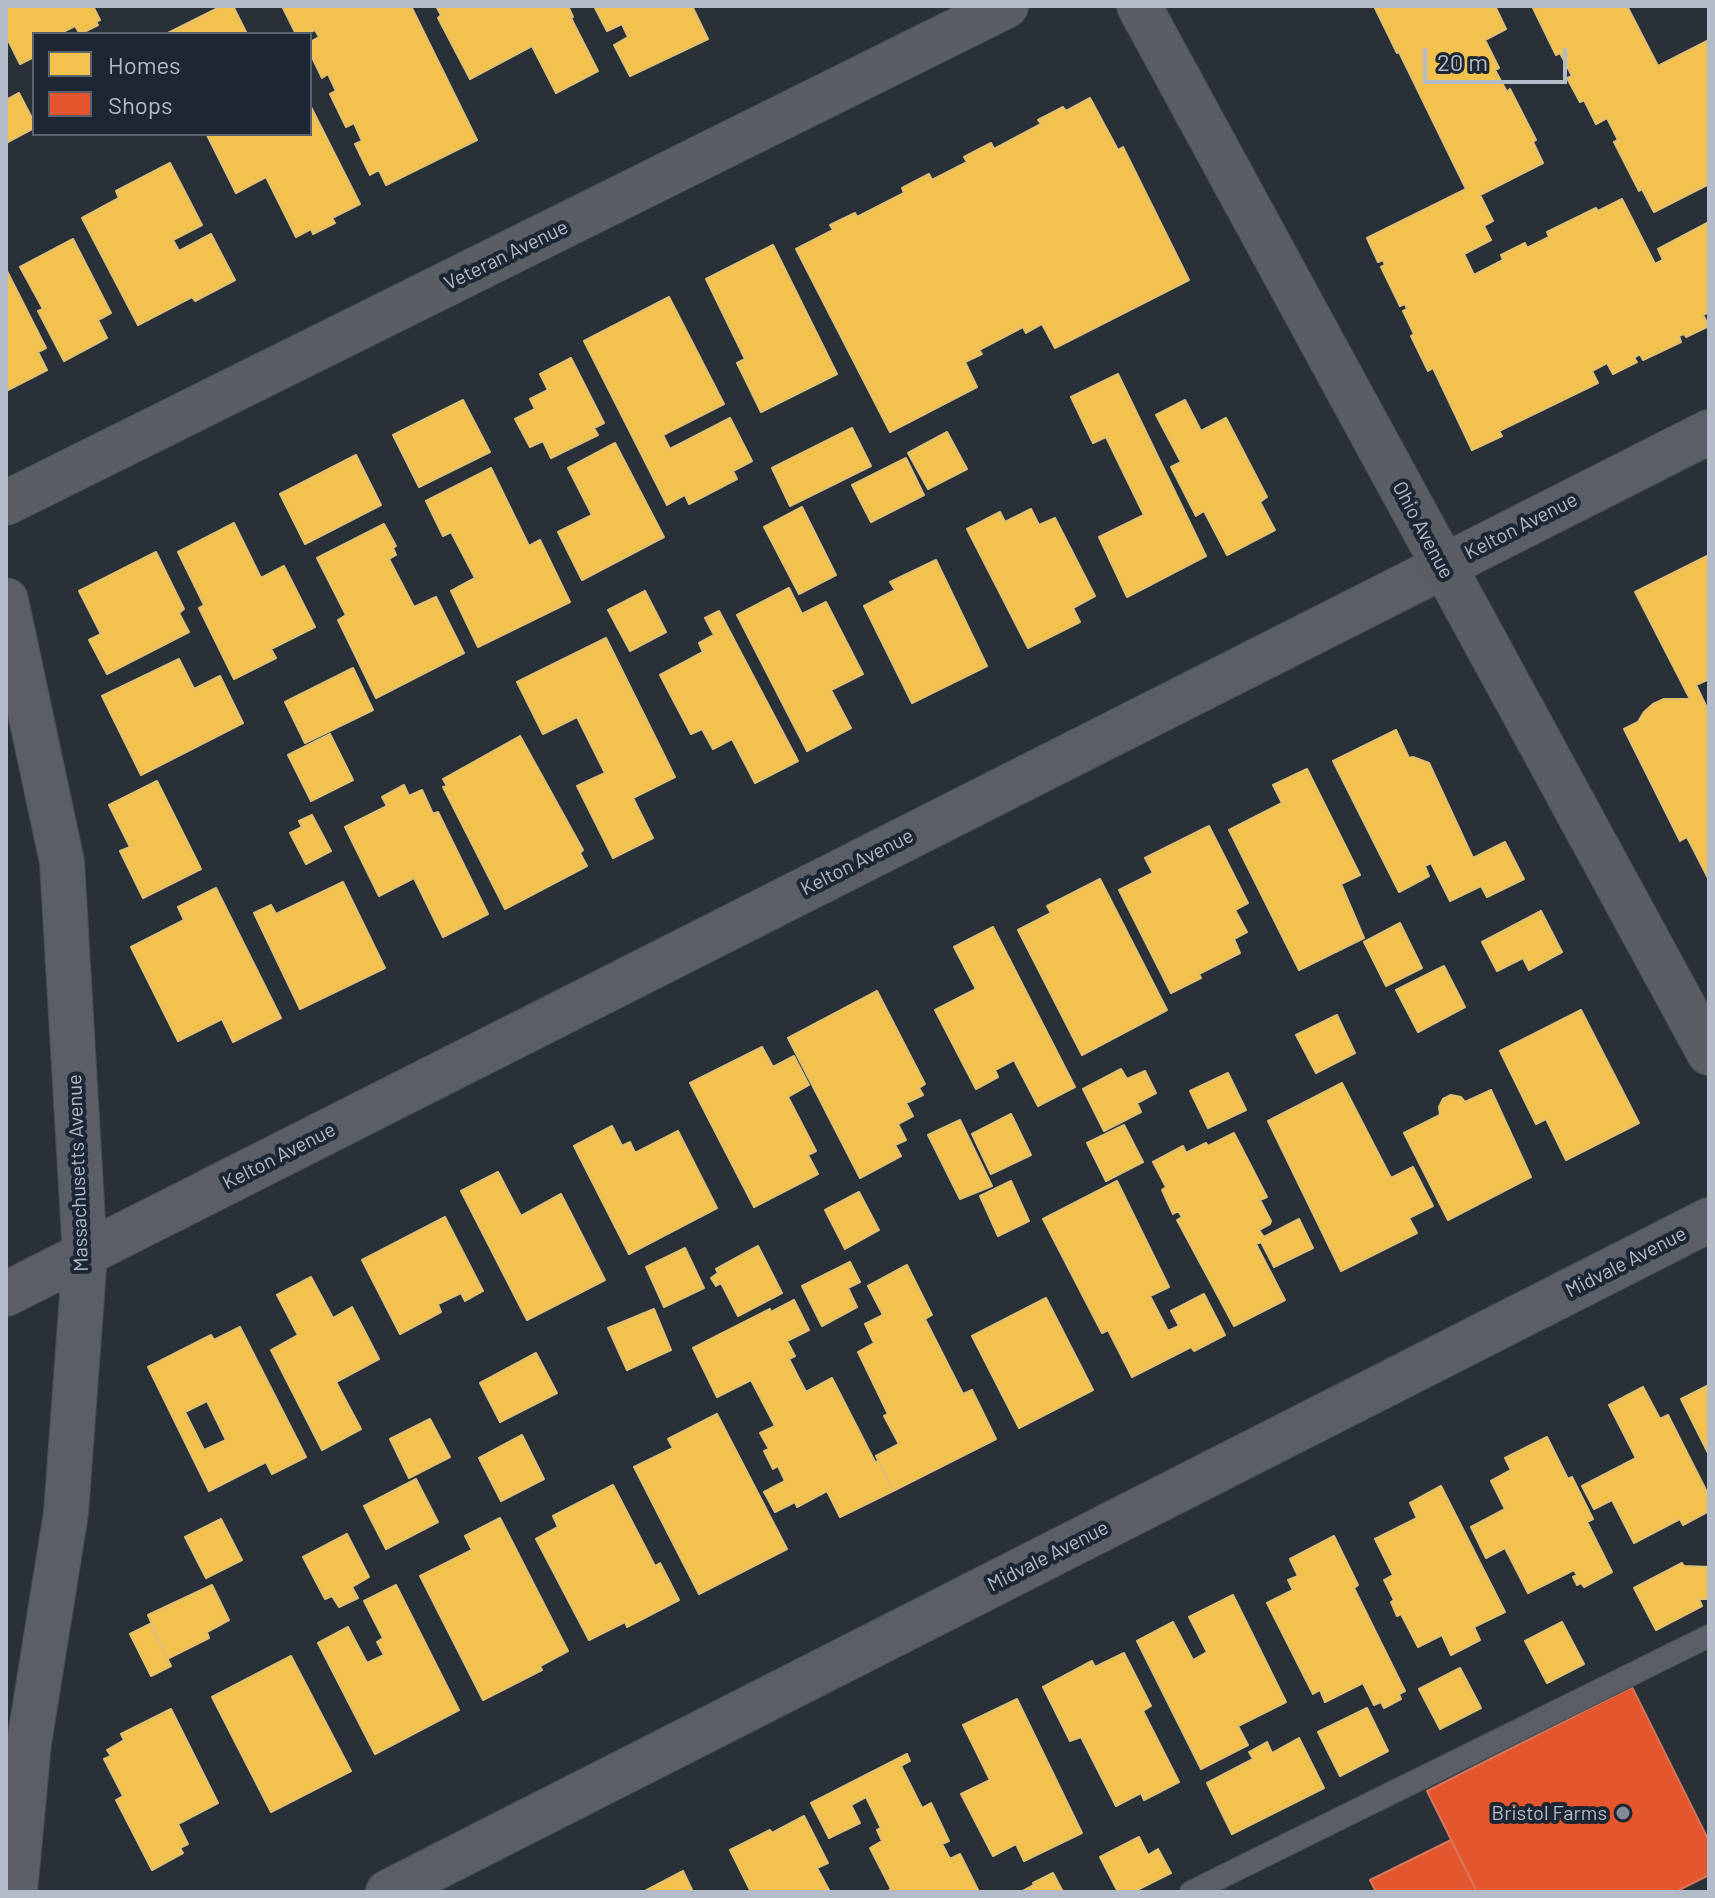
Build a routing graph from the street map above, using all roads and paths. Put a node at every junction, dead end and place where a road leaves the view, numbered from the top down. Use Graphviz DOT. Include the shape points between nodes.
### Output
graph roads {
  1 [pos="1006,6"];
  2 [pos="1139,6"];
  3 [pos="1709,432"];
  4 [pos="6,503"];
  5 [pos="1441,565"];
  6 [pos="6,600"];
  7 [pos="1709,1053"];
  8 [pos="1709,1220"];
  9 [pos="85,1255"];
  10 [pos="6,1294"];
  11 [pos="1709,1636"];
  12 [pos="15,1892"];
  13 [pos="388,1892"];
  14 [pos="1191,1892"];
  1 -- 4 [label="street, Veteran Avenue"];
  2 -- 5 [label="street, Ohio Avenue"];
  3 -- 5 [label="street, Kelton Avenue"];
  5 -- 7 [label="street, Ohio Avenue"];
  5 -- 9 [label="street, Kelton Avenue"];
  6 -- 9 [label="street, Massachusetts Avenue" via="62,862"];
  8 -- 13 [label="street, Midvale Avenue"];
  9 -- 10 [label="street, Kelton Avenue"];
  9 -- 12 [label="street, Massachusetts Avenue" via="66,1513 29,1743"];
  11 -- 14 [label="lane"];
}
